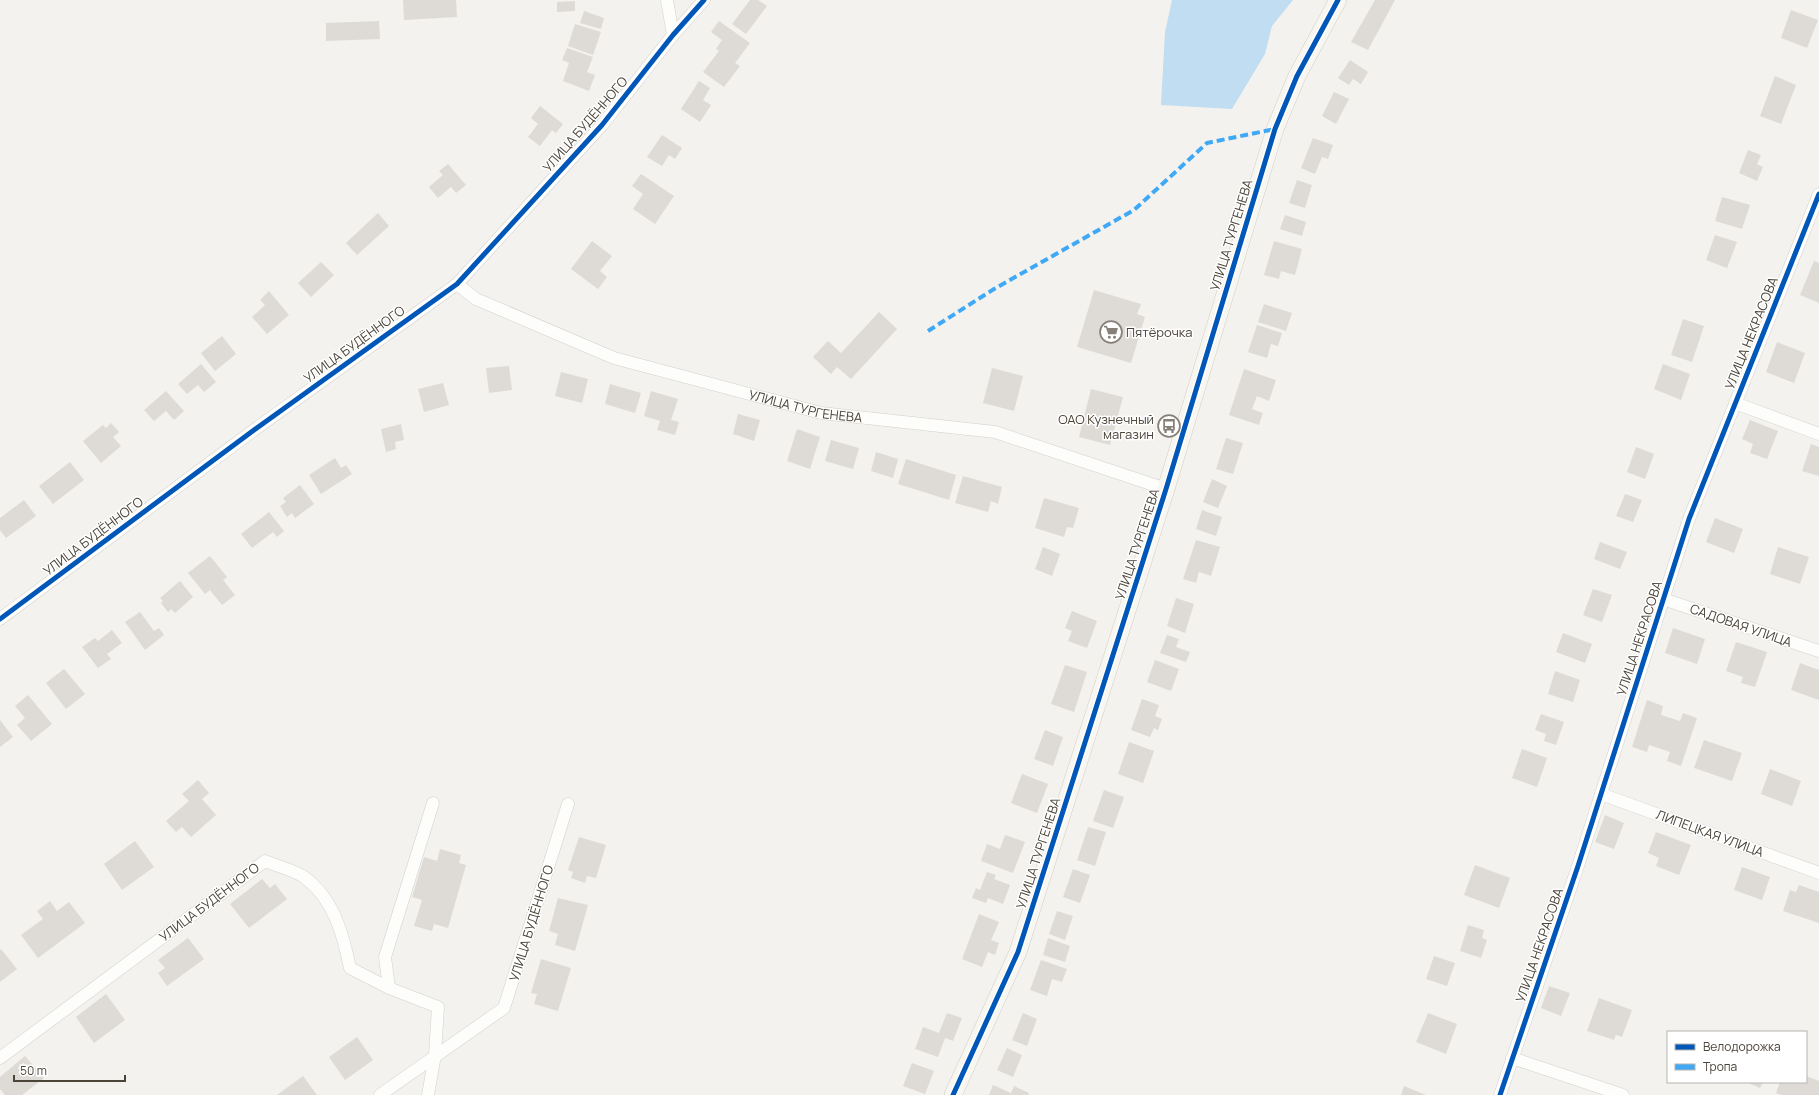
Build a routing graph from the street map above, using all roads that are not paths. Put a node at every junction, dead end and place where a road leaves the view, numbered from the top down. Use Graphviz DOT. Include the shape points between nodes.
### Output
graph roads {
  1 [pos="667,0"];
  2 [pos="704,0"];
  3 [pos="1338,0"];
  4 [pos="673,35"];
  5 [pos="1819,194"];
  6 [pos="457,284"];
  7 [pos="1735,403"];
  8 [pos="1819,434"];
  9 [pos="1166,489"];
  10 [pos="1663,599"];
  11 [pos="0,619"];
  12 [pos="1819,651"];
  13 [pos="1601,794"];
  14 [pos="432,803"];
  15 [pos="568,804"];
  16 [pos="1819,873"];
  17 [pos="389,988"];
  18 [pos="435,1055"];
  19 [pos="0,1058"];
  20 [pos="1512,1058"];
  21 [pos="380,1095"];
  22 [pos="428,1095"];
  23 [pos="953,1095"];
  24 [pos="1500,1095"];
  25 [pos="1623,1095"];
  1 -- 4 [label="street"];
  2 -- 4 [label="street, УЛИЦА БУДЁННОГО"];
  3 -- 9 [label="street, УЛИЦА ТУРГЕНЕВА" via="1297,76 1275,129"];
  4 -- 6 [label="street, УЛИЦА БУДЁННОГО" via="602,125"];
  5 -- 7 [label="street, УЛИЦА НЕКРАСОВА"];
  6 -- 9 [label="street, УЛИЦА ТУРГЕНЕВА" via="476,299 614,358 821,413 995,432"];
  6 -- 11 [label="street, УЛИЦА БУДЁННОГО" via="254,430"];
  7 -- 8 [label="street"];
  7 -- 10 [label="street, УЛИЦА НЕКРАСОВА" via="1689,519"];
  9 -- 23 [label="street, УЛИЦА ТУРГЕНЕВА" via="1018,952"];
  10 -- 12 [label="street, САДОВАЯ УЛИЦА"];
  10 -- 13 [label="street, УЛИЦА НЕКРАСОВА"];
  13 -- 16 [label="street, ЛИПЕЦКАЯ УЛИЦА"];
  13 -- 20 [label="street, УЛИЦА НЕКРАСОВА"];
  14 -- 17 [label="street" via="385,957"];
  15 -- 18 [label="street, УЛИЦА БУДЁННОГО" via="504,1008"];
  17 -- 18 [label="street, УЛИЦА БУДЁННОГО" via="438,1007"];
  17 -- 19 [label="street, УЛИЦА БУДЁННОГО" via="350,968 344,938 327,900 304,877 265,861"];
  18 -- 21 [label="street, УЛИЦА БУДЁННОГО"];
  18 -- 22 [label="street, УЛИЦА БУДЁННОГО"];
  20 -- 24 [label="street, УЛИЦА НЕКРАСОВА"];
  20 -- 25 [label="street"];
}
